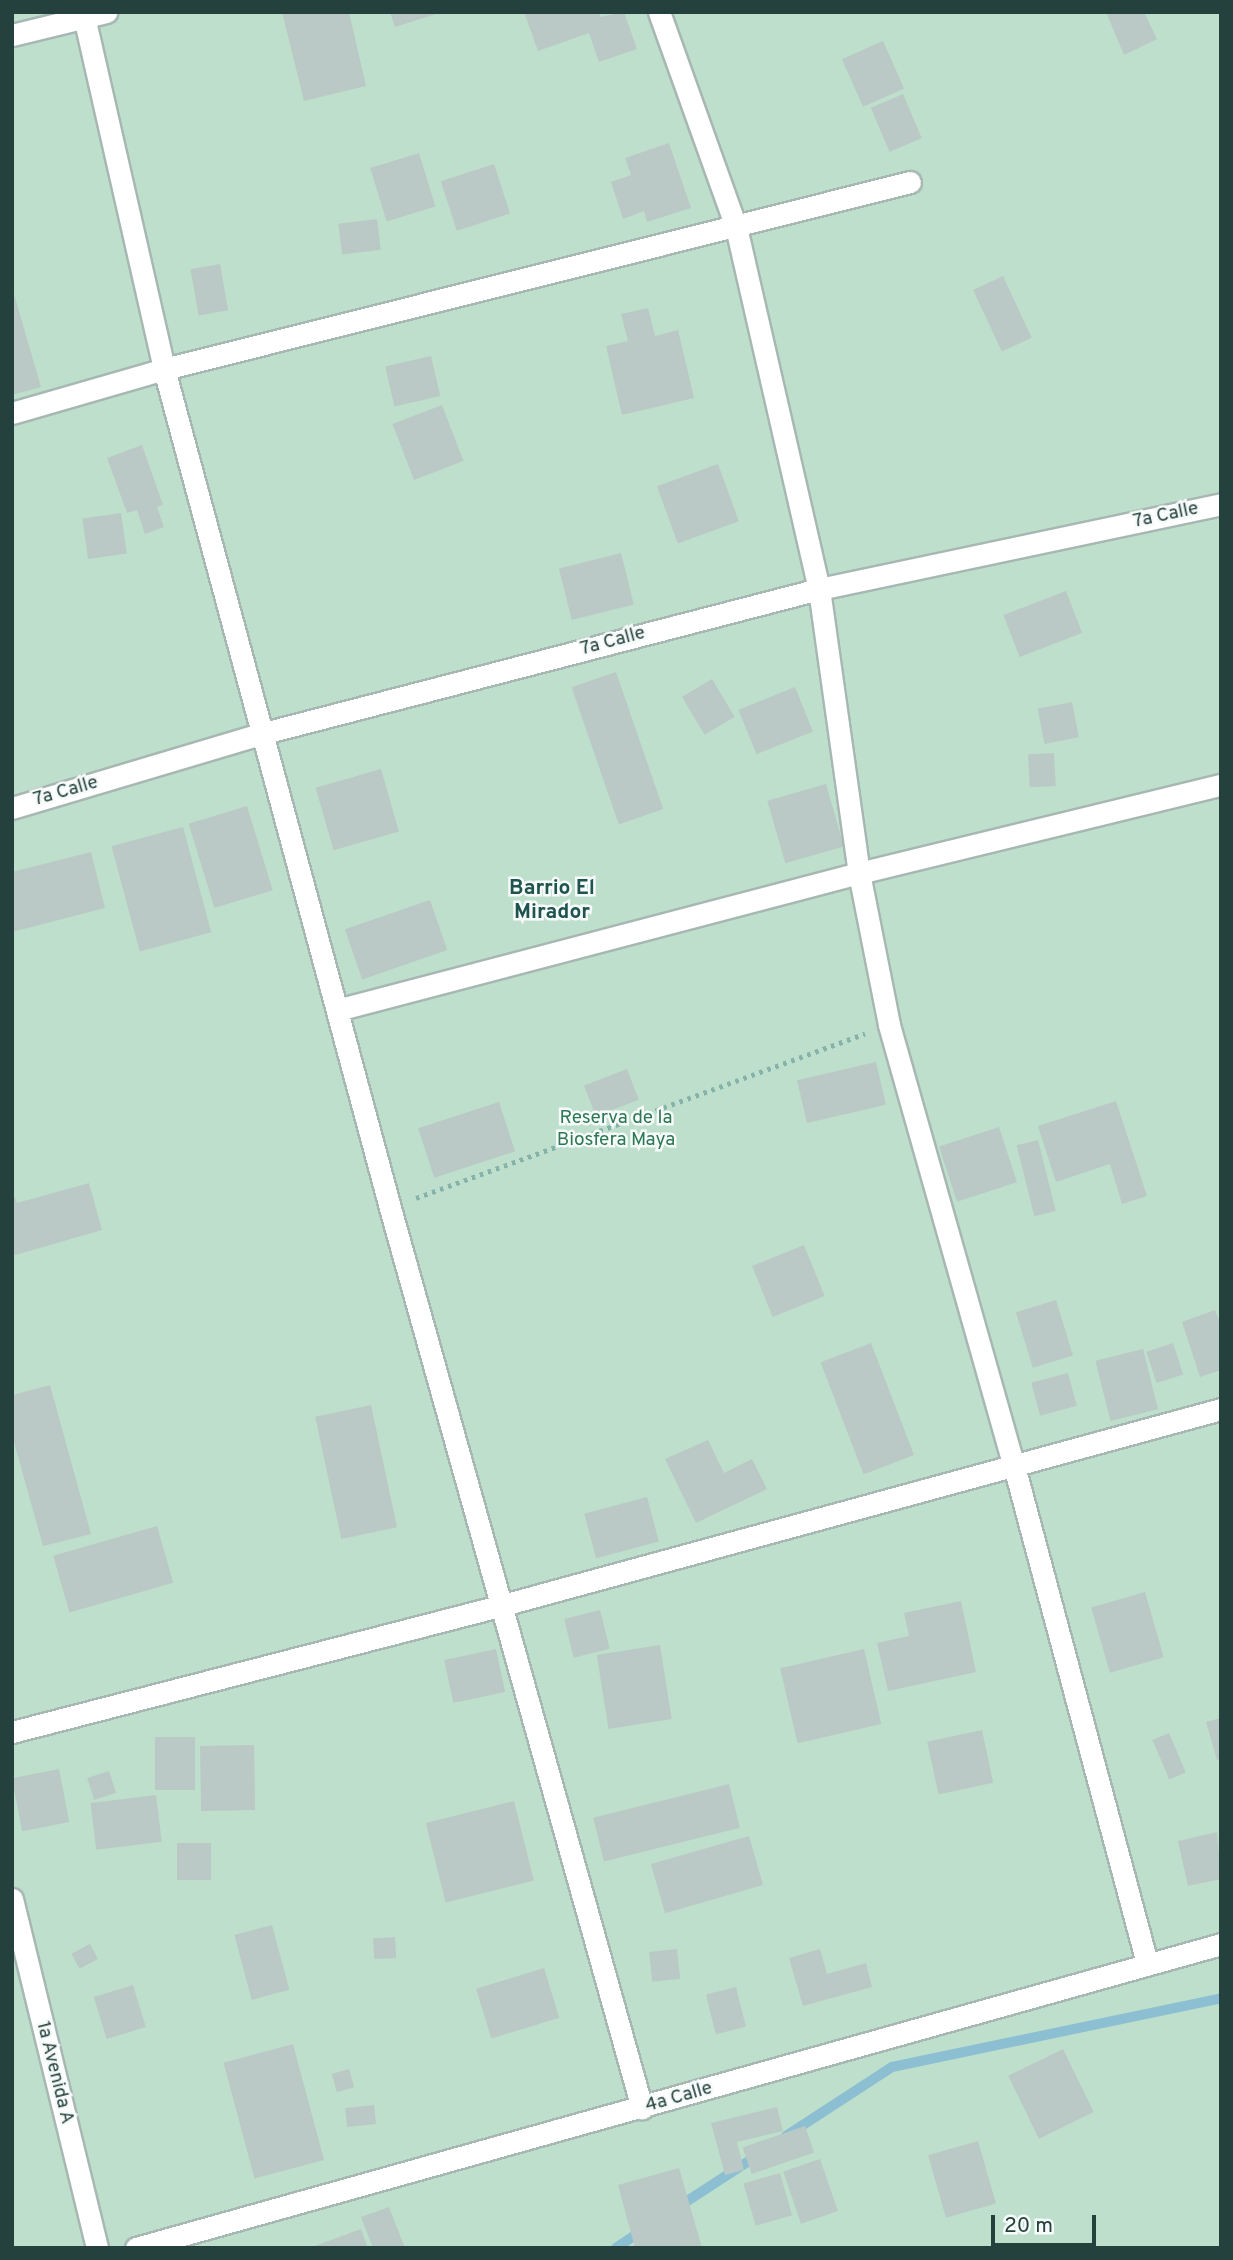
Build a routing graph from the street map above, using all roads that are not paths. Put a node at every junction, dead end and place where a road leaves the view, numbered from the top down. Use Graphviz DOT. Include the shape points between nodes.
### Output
graph roads {
  1 [pos="106,12"];
  2 [pos="659,12"];
  3 [pos="84,15"];
  4 [pos="12,34"];
  5 [pos="910,182"];
  6 [pos="736,227"];
  7 [pos="164,369"];
  8 [pos="12,413"];
  9 [pos="1221,504"];
  10 [pos="820,589"];
  11 [pos="264,733"];
  12 [pos="1221,785"];
  13 [pos="12,808"];
  14 [pos="859,873"];
  15 [pos="337,1010"];
  16 [pos="1221,1409"];
  17 [pos="1014,1466"];
  18 [pos="503,1605"];
  19 [pos="12,1732"];
  20 [pos="12,1899"];
  21 [pos="1221,1944"];
  22 [pos="1147,1963"];
  23 [pos="642,2108"];
  24 [pos="97,2248"];
  25 [pos="136,2248"];
  1 -- 3 [label="street"];
  2 -- 6 [label="street"];
  3 -- 4 [label="street"];
  3 -- 7 [label="street"];
  5 -- 6 [label="street"];
  6 -- 7 [label="street"];
  6 -- 10 [label="street"];
  7 -- 8 [label="street"];
  7 -- 11 [label="street"];
  9 -- 10 [label="street, 7a Calle"];
  10 -- 11 [label="street, 7a Calle"];
  10 -- 14 [label="street"];
  11 -- 13 [label="street, 7a Calle"];
  11 -- 15 [label="street"];
  12 -- 14 [label="street"];
  14 -- 15 [label="street"];
  14 -- 17 [label="street" via="888,1025"];
  15 -- 18 [label="street"];
  16 -- 17 [label="street"];
  17 -- 18 [label="street"];
  17 -- 22 [label="street"];
  18 -- 19 [label="street"];
  18 -- 23 [label="street"];
  20 -- 24 [label="street, 1a Avenida A"];
  21 -- 22 [label="street, 4a Calle"];
  22 -- 23 [label="street, 4a Calle"];
  23 -- 25 [label="street, 4a Calle"];
}
